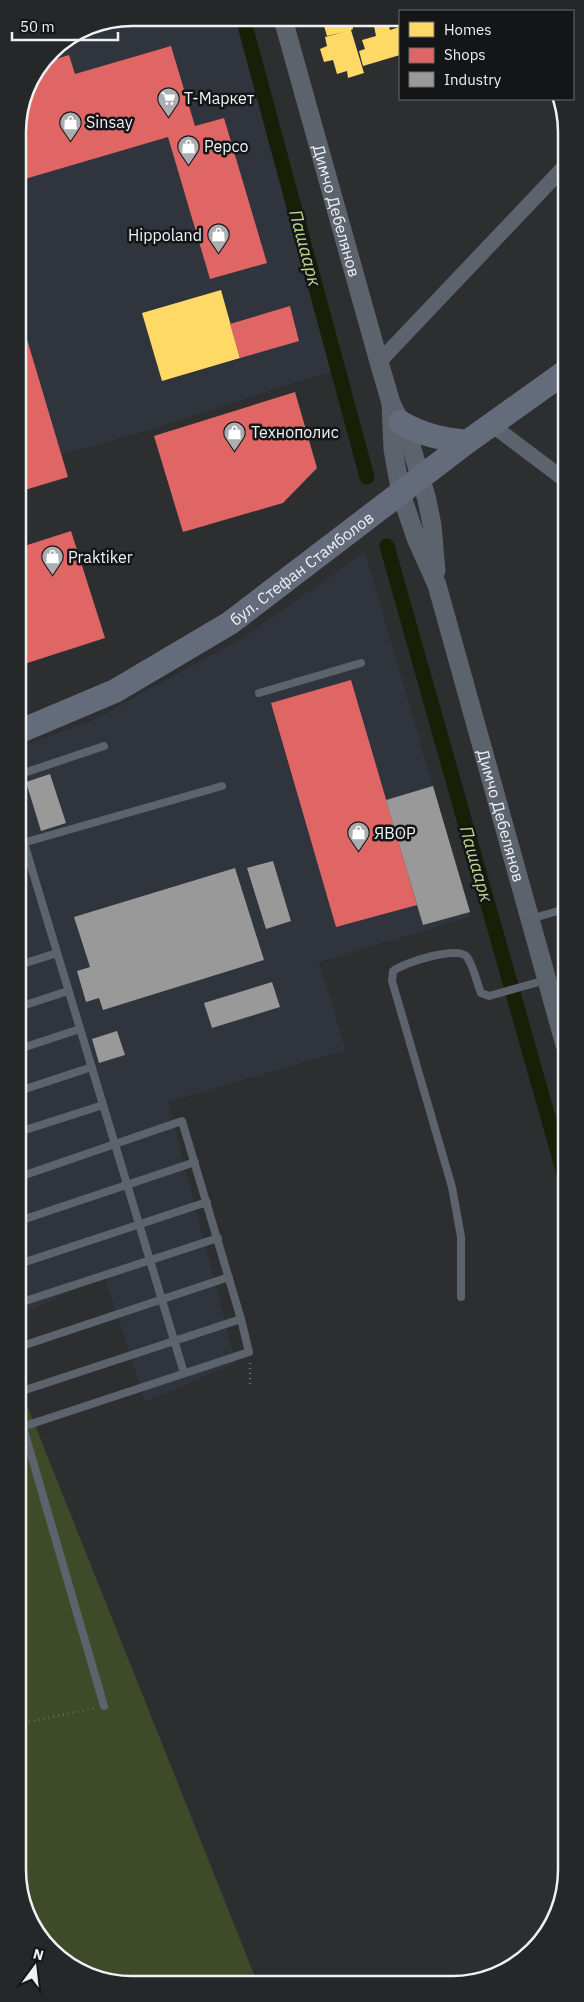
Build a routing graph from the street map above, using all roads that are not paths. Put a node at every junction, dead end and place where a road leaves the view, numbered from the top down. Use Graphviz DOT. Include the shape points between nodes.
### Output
graph roads {
  1 [pos="285,26"];
  2 [pos="558,172"];
  3 [pos="379,362"];
  4 [pos="558,377"];
  5 [pos="396,412"];
  6 [pos="492,425"];
  7 [pos="467,442"];
  8 [pos="558,475"];
  9 [pos="421,478"];
  10 [pos="401,494"];
  11 [pos="437,585"];
  12 [pos="362,663"];
  13 [pos="259,693"];
  14 [pos="26,729"];
  15 [pos="104,746"];
  16 [pos="26,772"];
  17 [pos="222,786"];
  18 [pos="26,843"];
  19 [pos="26,859"];
  20 [pos="558,911"];
  21 [pos="530,919"];
  22 [pos="57,953"];
  23 [pos="26,963"];
  24 [pos="547,979"];
  25 [pos="68,991"];
  26 [pos="26,1006"];
  27 [pos="558,1007"];
  28 [pos="80,1029"];
  29 [pos="26,1047"];
  30 [pos="92,1067"];
  31 [pos="26,1089"];
  32 [pos="103,1105"];
  33 [pos="26,1130"];
  34 [pos="115,1146"];
  35 [pos="195,1162"];
  36 [pos="26,1174"];
  37 [pos="127,1185"];
  38 [pos="207,1202"];
  39 [pos="26,1219"];
  40 [pos="139,1224"];
  41 [pos="218,1238"];
  42 [pos="150,1259"];
  43 [pos="26,1262"];
  44 [pos="229,1277"];
  45 [pos="461,1297"];
  46 [pos="162,1300"];
  47 [pos="26,1301"];
  48 [pos="241,1319"];
  49 [pos="174,1341"];
  50 [pos="26,1344"];
  51 [pos="184,1373"];
  52 [pos="26,1390"];
  53 [pos="26,1425"];
  54 [pos="26,1444"];
  55 [pos="104,1706"];
  1 -- 3 [label="street, Димчо Дебелянов"];
  2 -- 3 [label="street"];
  3 -- 5 [label="street, Димчо Дебелянов"];
  4 -- 6 [label="main road, бул. Стефан Стамболов"];
  5 -- 7 [label="main road" via="413,430"];
  5 -- 9 [label="street, Димчо Дебелянов"];
  5 -- 10 [label="street, Димчо Дебелянов" via="393,449"];
  6 -- 7 [label="main road, бул. Стефан Стамболов"];
  6 -- 8 [label="street"];
  7 -- 9 [label="main road, бул. Стефан Стамболов"];
  9 -- 10 [label="main road, бул. Стефан Стамболов"];
  9 -- 11 [label="street, Димчо Дебелянов" via="432,525"];
  10 -- 11 [label="street, Димчо Дебелянов"];
  10 -- 14 [label="main road, бул. Стефан Стамболов" via="230,623 116,691"];
  11 -- 21 [label="street, Димчо Дебелянов"];
  12 -- 13 [label="lane"];
  15 -- 16 [label="lane"];
  17 -- 18 [label="lane"];
  19 -- 22 [label="lane"];
  20 -- 21 [label="lane"];
  21 -- 24 [label="street, Димчо Дебелянов"];
  22 -- 23 [label="lane"];
  22 -- 25 [label="lane"];
  24 -- 27 [label="street, Димчо Дебелянов"];
  24 -- 45 [label="lane" via="489,996 481,993 466,956 460,952 434,955 393,971 392,981 452,1187 461,1237"];
  25 -- 26 [label="lane"];
  25 -- 28 [label="lane"];
  28 -- 29 [label="lane"];
  28 -- 30 [label="lane"];
  30 -- 31 [label="lane"];
  30 -- 32 [label="lane"];
  32 -- 33 [label="lane"];
  32 -- 34 [label="lane"];
  34 -- 35 [label="lane" via="182,1121"];
  34 -- 36 [label="lane"];
  34 -- 37 [label="lane"];
  35 -- 37 [label="lane"];
  35 -- 38 [label="lane"];
  37 -- 39 [label="lane"];
  37 -- 40 [label="lane"];
  38 -- 40 [label="lane"];
  38 -- 41 [label="lane"];
  40 -- 42 [label="lane"];
  40 -- 43 [label="lane"];
  41 -- 42 [label="lane"];
  41 -- 44 [label="lane"];
  42 -- 46 [label="lane"];
  42 -- 47 [label="lane"];
  44 -- 46 [label="lane"];
  44 -- 48 [label="lane"];
  46 -- 49 [label="lane"];
  46 -- 50 [label="lane"];
  48 -- 49 [label="lane"];
  48 -- 51 [label="lane" via="249,1352"];
  49 -- 51 [label="lane"];
  49 -- 52 [label="lane"];
  51 -- 53 [label="lane"];
  54 -- 55 [label="lane"];
}
